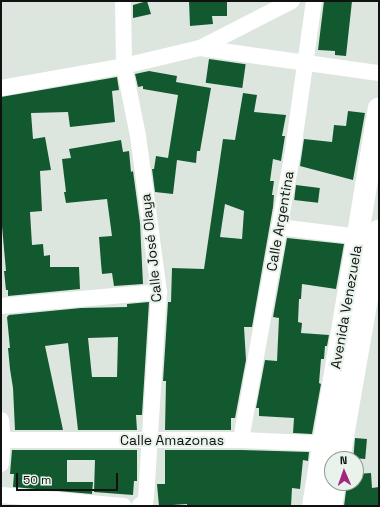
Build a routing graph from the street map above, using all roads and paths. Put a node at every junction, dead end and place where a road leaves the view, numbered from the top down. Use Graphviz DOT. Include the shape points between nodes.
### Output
graph roads {
  1 [pos="123,1"];
  2 [pos="314,1"];
  3 [pos="285,3"];
  4 [pos="200,48"];
  5 [pos="305,63"];
  6 [pos="124,66"];
  7 [pos="379,73"];
  8 [pos="1,88"];
  9 [pos="379,108"];
  10 [pos="279,227"];
  11 [pos="371,235"];
  12 [pos="159,292"];
  13 [pos="1,306"];
  14 [pos="1,420"];
  15 [pos="3,440"];
  16 [pos="150,440"];
  17 [pos="241,440"];
  18 [pos="335,449"];
  19 [pos="1,464"];
  20 [pos="334,491"];
  21 [pos="1,495"];
  22 [pos="143,502"];
  23 [pos="124,506"];
  24 [pos="313,506"];
  25 [pos="331,506"];
  1 -- 6 [label="street, Calle José Olaya"];
  2 -- 5 [label="street, Calle Argentina"];
  3 -- 4 [label="street"];
  4 -- 5 [label="street"];
  4 -- 6 [label="street"];
  5 -- 7 [label="street"];
  5 -- 10 [label="street, Calle Argentina"];
  6 -- 8 [label="street"];
  6 -- 12 [label="street, Calle José Olaya" via="138,136"];
  9 -- 11 [label="main road, Avenida Venezuela"];
  10 -- 11 [label="street"];
  10 -- 17 [label="street, Calle Argentina"];
  11 -- 18 [label="main road, Avenida Venezuela"];
  12 -- 13 [label="street"];
  12 -- 16 [label="street, Calle José Olaya"];
  14 -- 15 [label="street"];
  15 -- 16 [label="street, Calle Amazonas"];
  15 -- 19 [label="street"];
  16 -- 17 [label="street, Calle Amazonas"];
  16 -- 22 [label="street, Calle José Olaya"];
  17 -- 18 [label="street, Calle Amazonas"];
  18 -- 24 [label="main road, Avenida Venezuela"];
  20 -- 25 [label="main road"];
  21 -- 23 [label="street"];
}
